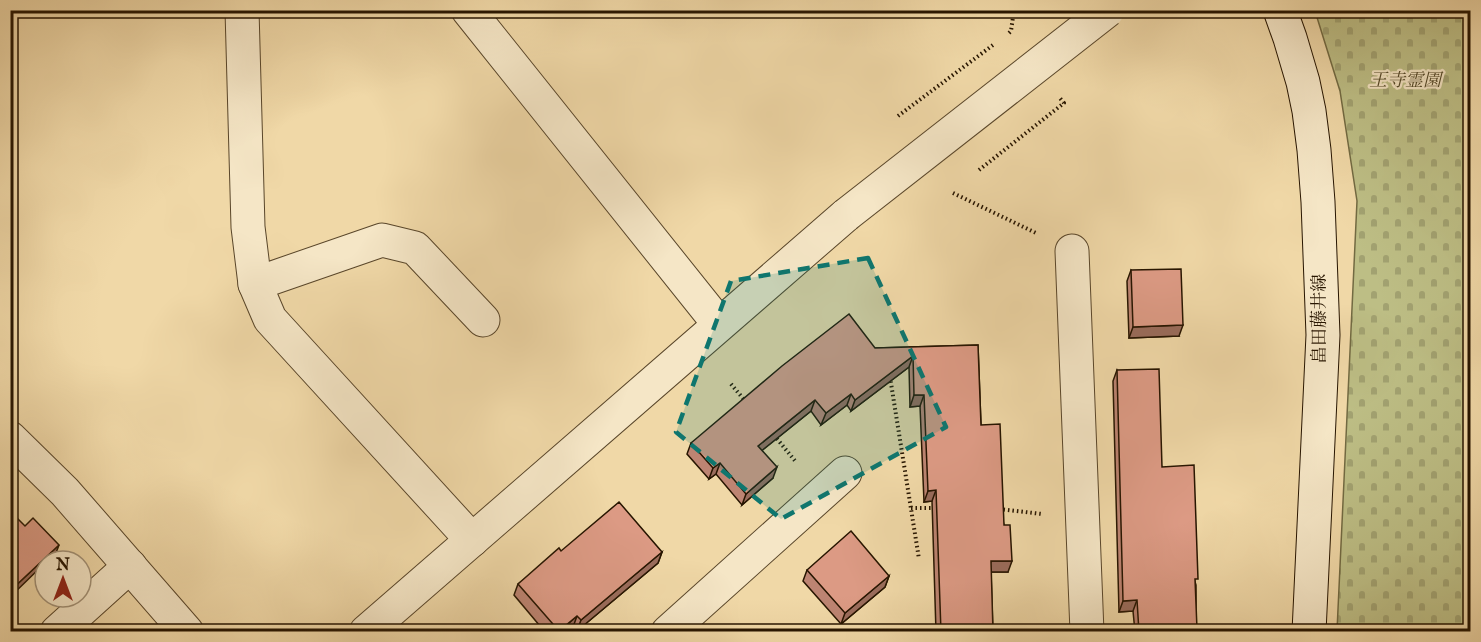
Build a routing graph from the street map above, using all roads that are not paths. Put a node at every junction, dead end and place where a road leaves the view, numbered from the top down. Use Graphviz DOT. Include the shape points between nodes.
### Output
graph roads {
  1 [pos="242,10"];
  2 [pos="468,10"];
  3 [pos="1108,10"];
  4 [pos="1280,10"];
  5 [pos="1072,251"];
  6 [pos="255,284"];
  7 [pos="483,320"];
  8 [pos="719,324"];
  9 [pos="10,438"];
  10 [pos="834,483"];
  11 [pos="472,540"];
  12 [pos="130,566"];
  13 [pos="57,632"];
  14 [pos="187,632"];
  15 [pos="366,632"];
  16 [pos="668,632"];
  17 [pos="1088,632"];
  18 [pos="1309,632"];
  1 -- 6 [label="street" via="248,227"];
  2 -- 8 [label="street"];
  3 -- 8 [label="street, bridge" via="846,215"];
  4 -- 18 [label="street, 畠田藤井線" via="1309,111 1318,202 1323,335"];
  5 -- 17 [label="street"];
  6 -- 7 [label="street" via="382,240 415,248"];
  6 -- 11 [label="street" via="270,319"];
  8 -- 11 [label="street"];
  9 -- 12 [label="street" via="65,492"];
  10 -- 16 [label="street"];
  11 -- 15 [label="street"];
  12 -- 13 [label="street"];
  12 -- 14 [label="street"];
}
